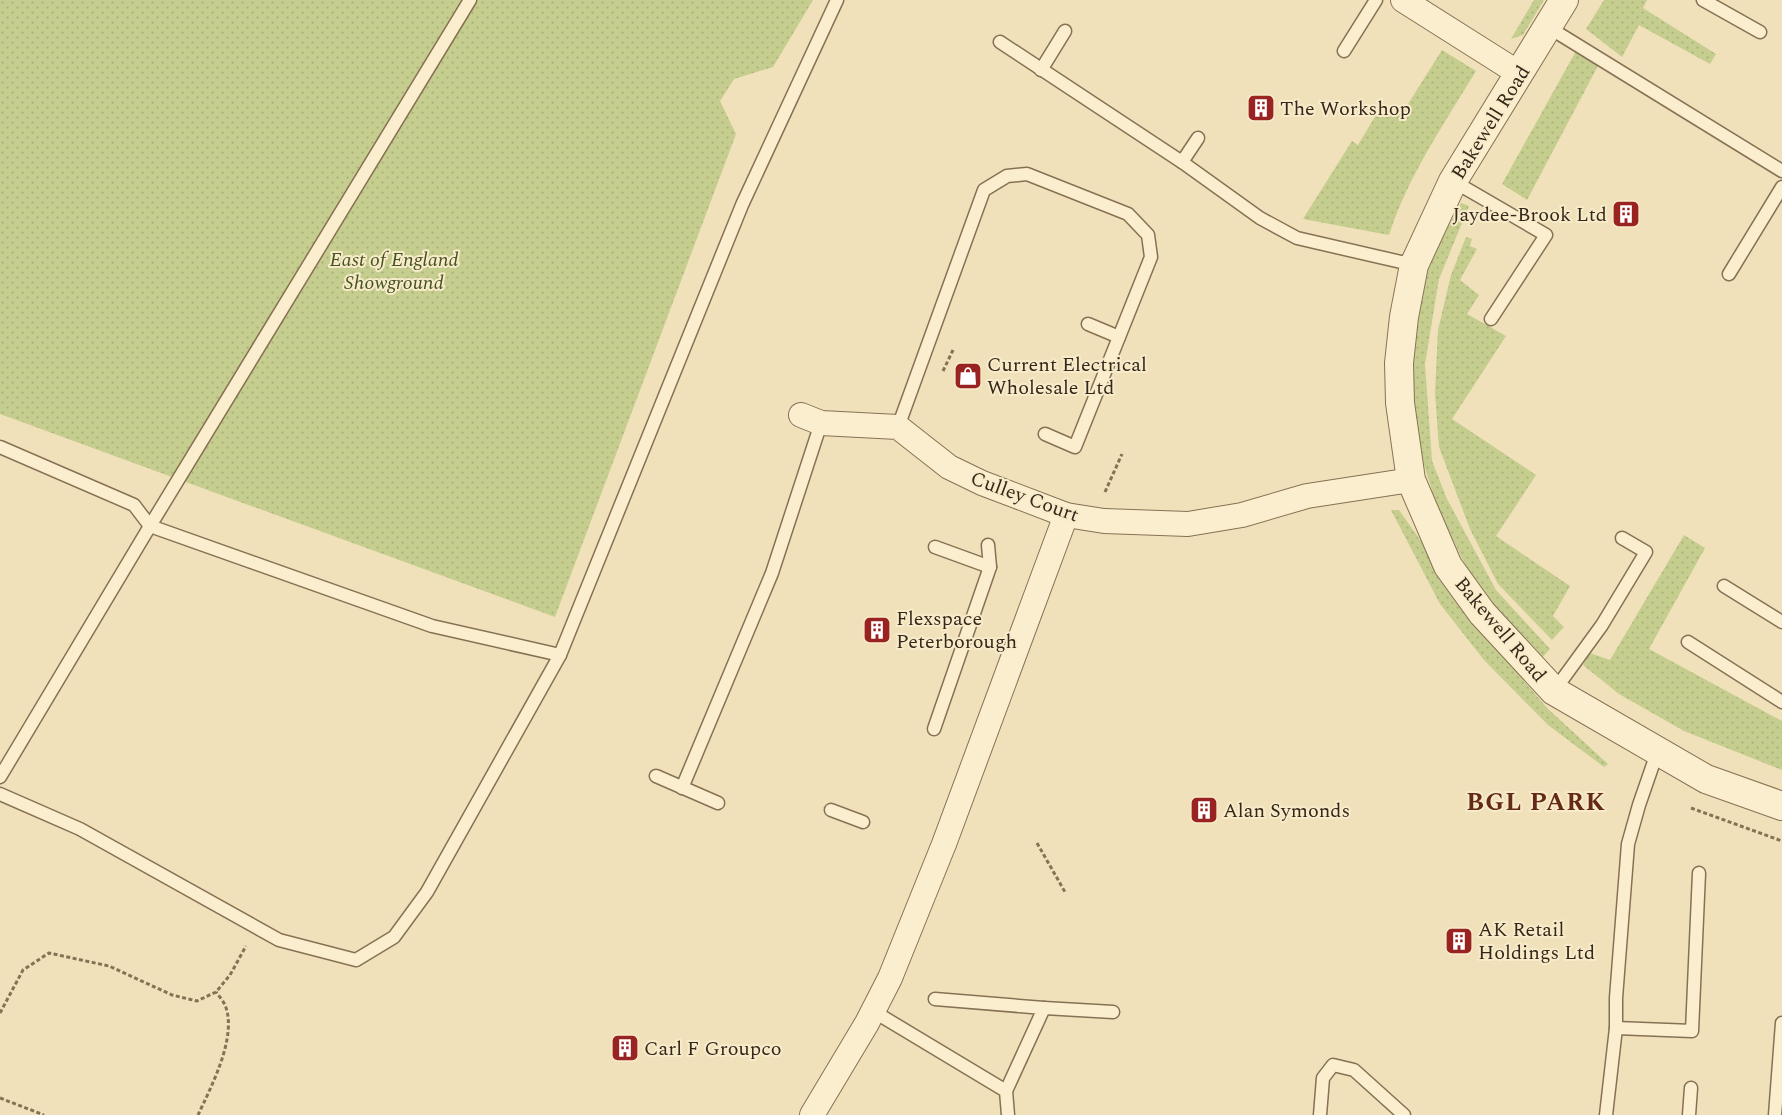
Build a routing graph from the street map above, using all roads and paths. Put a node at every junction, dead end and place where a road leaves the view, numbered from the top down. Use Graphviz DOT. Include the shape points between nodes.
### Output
graph roads {
  1 [pos="470,0"];
  2 [pos="838,0"];
  3 [pos="1376,0"];
  4 [pos="1403,0"];
  5 [pos="1564,0"];
  6 [pos="1703,0"];
  7 [pos="1548,27"];
  8 [pos="1065,31"];
  9 [pos="1760,32"];
  10 [pos="1000,42"];
  11 [pos="1344,51"];
  12 [pos="1041,70"];
  13 [pos="1520,74"];
  14 [pos="1198,138"];
  15 [pos="1182,162"];
  16 [pos="1782,171"];
  17 [pos="1453,181"];
  18 [pos="1782,187"];
  19 [pos="1414,265"];
  20 [pos="1729,274"];
  21 [pos="1491,319"];
  22 [pos="1088,324"];
  23 [pos="1119,337"];
  24 [pos="953,350"];
  25 [pos="941,376"];
  26 [pos="811,419"];
  27 [pos="898,427"];
  28 [pos="1045,434"];
  29 [pos="0,447"];
  30 [pos="1122,454"];
  31 [pos="1411,480"];
  32 [pos="1105,492"];
  33 [pos="1066,515"];
  34 [pos="150,526"];
  35 [pos="1622,538"];
  36 [pos="988,545"];
  37 [pos="934,547"];
  38 [pos="990,567"];
  39 [pos="1724,586"];
  40 [pos="1782,622"];
  41 [pos="1688,642"];
  42 [pos="560,655"];
  43 [pos="1554,691"];
  44 [pos="1782,702"];
  45 [pos="934,729"];
  46 [pos="1658,750"];
  47 [pos="656,776"];
  48 [pos="0,777"];
  49 [pos="682,788"];
  50 [pos="0,794"];
  51 [pos="718,803"];
  52 [pos="1782,806"];
  53 [pos="1691,808"];
  54 [pos="831,810"];
  55 [pos="863,822"];
  56 [pos="1782,841"];
  57 [pos="1038,843"];
  58 [pos="1699,873"];
  59 [pos="1066,892"];
  60 [pos="255,927"];
  61 [pos="216,992"];
  62 [pos="935,999"];
  63 [pos="1044,1008"];
  64 [pos="873,1011"];
  65 [pos="1114,1012"];
  66 [pos="0,1013"];
  67 [pos="1782,1023"];
  68 [pos="1616,1028"];
  69 [pos="1691,1088"];
  70 [pos="1006,1091"];
  71 [pos="0,1098"];
  72 [pos="44,1115"];
  73 [pos="198,1115"];
  74 [pos="812,1115"];
  75 [pos="1008,1115"];
  76 [pos="1320,1115"];
  77 [pos="1404,1115"];
  78 [pos="1606,1115"];
  79 [pos="1689,1115"];
  80 [pos="1775,1115"];
  1 -- 34 [label="lane"];
  2 -- 42 [label="lane" via="742,205"];
  3 -- 11 [label="lane"];
  4 -- 13 [label="street"];
  5 -- 7 [label="street, Bakewell Road"];
  6 -- 9 [label="lane"];
  7 -- 13 [label="street, Bakewell Road"];
  7 -- 16 [label="lane"];
  8 -- 12 [label="lane"];
  10 -- 12 [label="lane"];
  12 -- 15 [label="lane"];
  13 -- 17 [label="street, Bakewell Road"];
  14 -- 15 [label="lane"];
  15 -- 19 [label="lane" via="1297,238"];
  17 -- 19 [label="street, Bakewell Road"];
  17 -- 21 [label="lane" via="1546,235"];
  18 -- 20 [label="lane"];
  19 -- 31 [label="street, Bakewell Road" via="1399,363 1400,404"];
  22 -- 23 [label="lane"];
  23 -- 27 [label="lane" via="1151,257 1148,235 1128,214 1027,174 1006,176 984,190"];
  23 -- 28 [label="lane" via="1076,448"];
  24 -- 25 [label="path"];
  26 -- 27 [label="street"];
  26 -- 49 [label="lane" via="772,573"];
  27 -- 33 [label="street, Culley Court" via="949,467"];
  29 -- 34 [label="lane" via="134,505"];
  30 -- 32 [label="path"];
  31 -- 33 [label="street, Culley Court" via="1307,496 1242,514 1188,524 1112,521"];
  31 -- 43 [label="street, Bakewell Road" via="1448,566 1482,613"];
  33 -- 64 [label="street" via="941,853 890,978"];
  34 -- 42 [label="lane" via="432,626"];
  34 -- 48 [label="lane"];
  35 -- 43 [label="lane" via="1646,552 1602,625"];
  36 -- 38 [label="lane"];
  37 -- 38 [label="lane"];
  38 -- 45 [label="lane"];
  39 -- 40 [label="lane"];
  41 -- 44 [label="lane"];
  42 -- 60 [label="lane" via="427,892 394,936 356,960 279,940"];
  43 -- 46 [label="street, Bakewell Road"];
  46 -- 52 [label="street, Bakewell Road" via="1706,779"];
  46 -- 68 [label="lane" via="1628,844"];
  47 -- 49 [label="lane"];
  49 -- 51 [label="lane"];
  50 -- 60 [label="lane" via="80,829"];
  53 -- 56 [label="path"];
  54 -- 55 [label="lane"];
  57 -- 59 [label="path"];
  58 -- 68 [label="lane" via="1692,1031"];
  60 -- 61 [label="path" via="244,951"];
  61 -- 66 [label="path" via="197,1001 172,996 109,966 48,952 23,970"];
  61 -- 73 [label="path" via="225,1006 228,1032 218,1071"];
  62 -- 63 [label="lane"];
  63 -- 65 [label="lane"];
  63 -- 70 [label="lane"];
  64 -- 70 [label="lane"];
  64 -- 74 [label="street"];
  67 -- 80 [label="lane"];
  68 -- 78 [label="lane"];
  69 -- 79 [label="lane"];
  70 -- 75 [label="lane"];
  71 -- 72 [label="path"];
  76 -- 77 [label="lane" via="1323,1078 1333,1065 1354,1070"];
}
